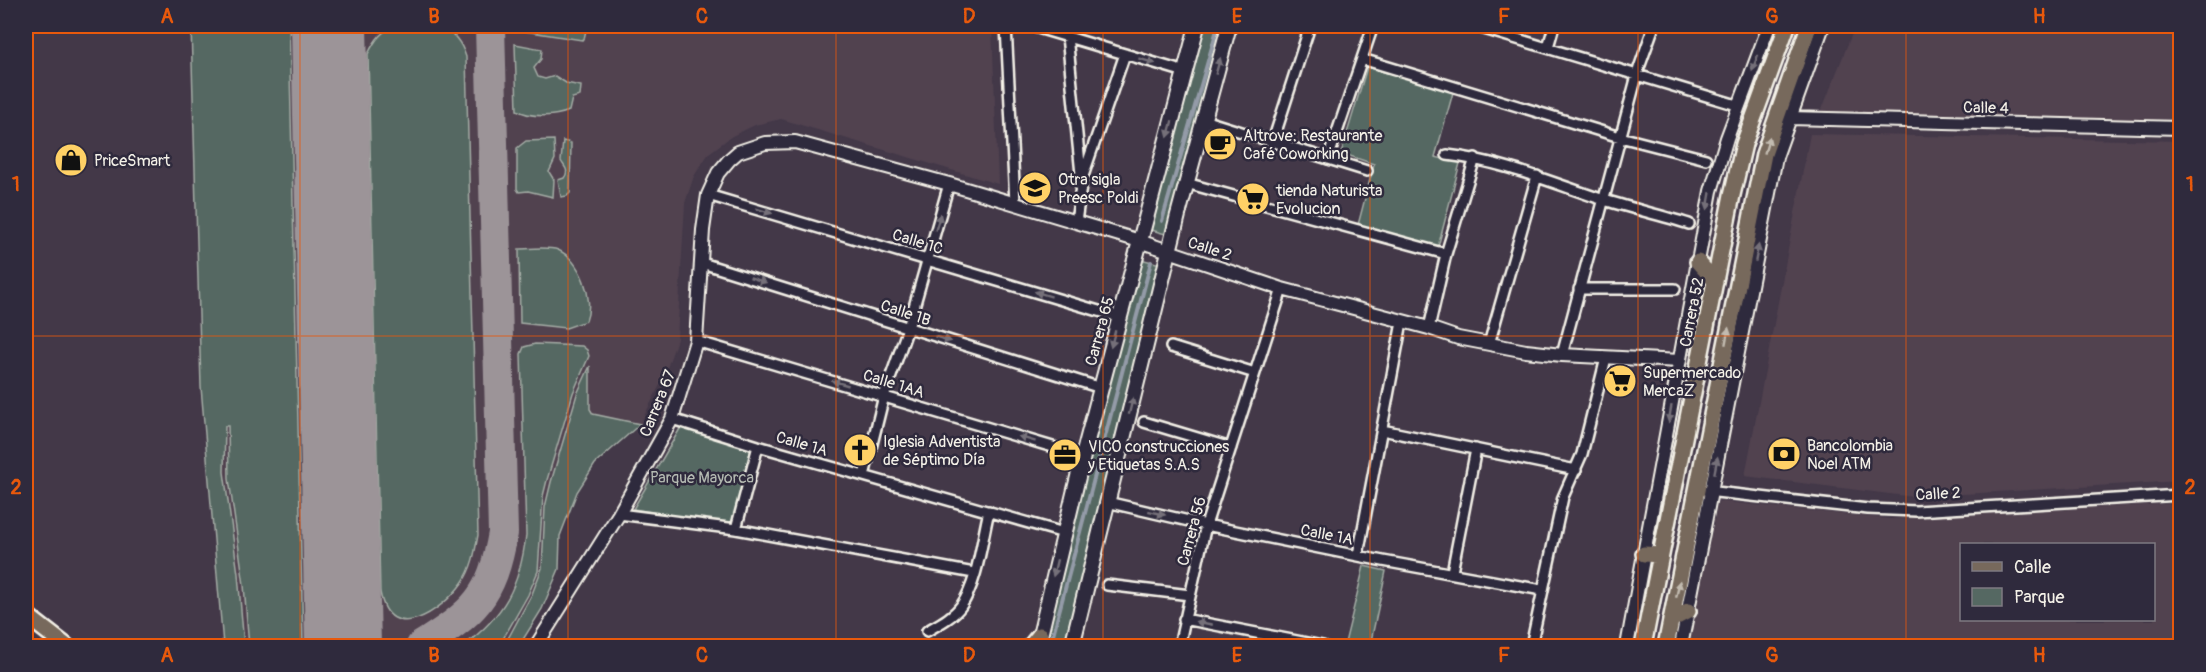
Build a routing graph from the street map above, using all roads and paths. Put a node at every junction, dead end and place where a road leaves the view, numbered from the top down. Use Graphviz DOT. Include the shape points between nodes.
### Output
graph roads {
  1 [pos="1006,26"];
  2 [pos="1031,26"];
  3 [pos="1197,26"];
  4 [pos="1229,26"];
  5 [pos="1310,26"];
  6 [pos="1372,26"];
  7 [pos="1474,26"];
  8 [pos="1554,26"];
  9 [pos="1654,26"];
  10 [pos="1769,26"];
  11 [pos="1787,26"];
  12 [pos="1809,26"];
  13 [pos="1823,26"];
  14 [pos="1067,36"];
  15 [pos="1548,47"];
  16 [pos="1125,54"];
  17 [pos="1362,59"];
  18 [pos="1185,72"];
  19 [pos="1637,74"];
  20 [pos="1740,106"];
  21 [pos="1790,118"];
  22 [pos="1203,120"];
  23 [pos="2181,128"];
  24 [pos="1620,137"];
  25 [pos="1274,141"];
  26 [pos="738,152"];
  27 [pos="1447,155"];
  28 [pos="1475,158"];
  29 [pos="1328,159"];
  30 [pos="1706,159"];
  31 [pos="1367,171"];
  32 [pos="1537,176"];
  33 [pos="1082,179"];
  34 [pos="1186,183"];
  35 [pos="949,184"];
  36 [pos="708,195"];
  37 [pos="1602,199"];
  38 [pos="1015,203"];
  39 [pos="1076,222"];
  40 [pos="1689,224"];
  41 [pos="1140,242"];
  42 [pos="1168,252"];
  43 [pos="1446,254"];
  44 [pos="926,260"];
  45 [pos="1698,262"];
  46 [pos="702,263"];
  47 [pos="1715,281"];
  48 [pos="1282,289"];
  49 [pos="1579,289"];
  50 [pos="1675,289"];
  51 [pos="1749,294"];
  52 [pos="1734,300"];
  53 [pos="1119,317"];
  54 [pos="1402,322"];
  55 [pos="908,328"];
  56 [pos="1429,328"];
  57 [pos="696,341"];
  58 [pos="1489,344"];
  59 [pos="1171,347"];
  60 [pos="1562,355"];
  61 [pos="1606,358"];
  62 [pos="1680,361"];
  63 [pos="1256,373"];
  64 [pos="1101,388"];
  65 [pos="884,396"];
  66 [pos="672,418"];
  67 [pos="1144,422"];
  68 [pos="1382,430"];
  69 [pos="758,446"];
  70 [pos="1231,448"];
  71 [pos="1476,449"];
  72 [pos="1083,456"];
  73 [pos="1576,470"];
  74 [pos="864,476"];
  75 [pos="1705,491"];
  76 [pos="2181,495"];
  77 [pos="1107,502"];
  78 [pos="989,511"];
  79 [pos="619,514"];
  80 [pos="1206,525"];
  81 [pos="736,529"];
  82 [pos="1064,532"];
  83 [pos="1358,555"];
  84 [pos="1652,555"];
  85 [pos="1452,572"];
  86 [pos="974,573"];
  87 [pos="1107,585"];
  88 [pos="1542,590"];
  89 [pos="1190,595"];
  90 [pos="26,602"];
  91 [pos="1688,611"];
  92 [pos="26,615"];
  93 [pos="1184,619"];
  94 [pos="1671,620"];
  95 [pos="927,631"];
  96 [pos="54,635"];
  97 [pos="1036,643"];
  98 [pos="66,646"];
  99 [pos="536,646"];
  100 [pos="1072,646"];
  101 [pos="1179,646"];
  102 [pos="1323,646"];
  103 [pos="1531,646"];
  104 [pos="1627,646"];
  105 [pos="1643,646"];
  106 [pos="1666,646"];
  107 [pos="1681,646"];
  1 -- 38 [label="street"];
  2 -- 14 [label="street"];
  3 -- 18 [label="main road, Carrera 65"];
  22 -- 4 [label="main road, one-way"];
  5 -- 25 [label="street"];
  6 -- 17 [label="street"];
  7 -- 15 [label="street"];
  8 -- 15 [label="street"];
  9 -- 19 [label="street"];
  10 -- 20 [label="street, Carrera 52, one-way"];
  11 -- 47 [label="main road, Carrera 52" via="1744,144"];
  52 -- 12 [label="main road, one-way" via="1764,154"];
  13 -- 21 [label="street"];
  14 -- 16 [label="street"];
  14 -- 33 [label="street"];
  15 -- 19 [label="street"];
  16 -- 18 [label="street, one-way"];
  16 -- 33 [label="street"];
  17 -- 24 [label="street"];
  17 -- 29 [label="street"];
  18 -- 41 [label="main road, Carrera 65, one-way"];
  19 -- 20 [label="street"];
  19 -- 24 [label="street"];
  20 -- 45 [label="street, Carrera 52, one-way" via="1711,191"];
  21 -- 23 [label="street, Calle 4"];
  51 -- 21 [label="street, one-way" via="1776,157"];
  22 -- 25 [label="street"];
  22 -- 34 [label="main road"];
  24 -- 30 [label="street"];
  24 -- 37 [label="street"];
  25 -- 29 [label="street"];
  26 -- 35 [label="street, Calle 2" via="765,143 795,142"];
  26 -- 36 [label="street, Carrera 67" via="718,173"];
  27 -- 28 [label="street"];
  28 -- 32 [label="street"];
  28 -- 43 [label="street"];
  29 -- 31 [label="street"];
  32 -- 37 [label="street"];
  32 -- 58 [label="street"];
  33 -- 39 [label="street"];
  34 -- 42 [label="main road"];
  34 -- 43 [label="street"];
  35 -- 38 [label="street, Calle 2"];
  44 -- 35 [label="street, one-way"];
  36 -- 44 [label="street, Calle 1C, one-way"];
  36 -- 46 [label="street, Carrera 67"];
  37 -- 40 [label="street"];
  37 -- 49 [label="street"];
  38 -- 39 [label="street, Calle 2"];
  39 -- 41 [label="street, Calle 2"];
  41 -- 42 [label="street, Calle 2"];
  41 -- 53 [label="main road, Carrera 65"];
  42 -- 48 [label="street, Calle 2"];
  77 -- 42 [label="main road, one-way"];
  43 -- 56 [label="street"];
  53 -- 44 [label="street, Calle 1C, one-way"];
  44 -- 55 [label="street"];
  45 -- 47 [label="main road"];
  45 -- 62 [label="street, Carrera 52"];
  46 -- 55 [label="street, Calle 1B, one-way"];
  46 -- 57 [label="street, Carrera 67"];
  47 -- 84 [label="main road, Carrera 52" via="1675,489"];
  48 -- 54 [label="street, Calle 2"];
  48 -- 63 [label="street, Carrera 56"];
  49 -- 50 [label="street"];
  49 -- 60 [label="street"];
  51 -- 52 [label="main road"];
  75 -- 51 [label="street, one-way"];
  75 -- 52 [label="main road, one-way"];
  53 -- 64 [label="main road, Carrera 65, one-way"];
  54 -- 56 [label="street, Calle 2"];
  54 -- 68 [label="street"];
  55 -- 64 [label="street, Calle 1B, one-way"];
  55 -- 65 [label="street"];
  56 -- 58 [label="street, Calle 2"];
  65 -- 57 [label="street, Calle 1AA, one-way"];
  57 -- 66 [label="street, Carrera 67"];
  58 -- 60 [label="street, Calle 2"];
  59 -- 63 [label="street"];
  60 -- 61 [label="street, Calle 2"];
  61 -- 62 [label="street, Calle 2"];
  61 -- 73 [label="street"];
  62 -- 84 [label="street, Carrera 52, one-way"];
  63 -- 70 [label="street, Carrera 56"];
  64 -- 72 [label="main road, Carrera 65"];
  72 -- 65 [label="street, Calle 1AA, one-way"];
  65 -- 74 [label="street"];
  66 -- 69 [label="street, Calle 1A"];
  66 -- 79 [label="street, Carrera 67"];
  67 -- 70 [label="street"];
  68 -- 71 [label="street"];
  68 -- 83 [label="street"];
  69 -- 74 [label="street, Calle 1A"];
  69 -- 81 [label="street"];
  70 -- 80 [label="street, Carrera 56"];
  71 -- 73 [label="street"];
  71 -- 85 [label="street"];
  72 -- 82 [label="main road, Carrera 65"];
  73 -- 88 [label="street" via="1563,496"];
  74 -- 78 [label="street, Calle 1A"];
  75 -- 76 [label="street, Calle 2" via="1916,511"];
  75 -- 91 [label="street"];
  94 -- 75 [label="main road, one-way"];
  77 -- 80 [label="street, Calle 1A, one-way"];
  77 -- 100 [label="main road"];
  78 -- 82 [label="street, Calle 1A"];
  78 -- 86 [label="street"];
  79 -- 81 [label="street"];
  79 -- 99 [label="street, Carrera 67"];
  80 -- 83 [label="street, Calle 1A"];
  80 -- 89 [label="street, Carrera 56"];
  81 -- 86 [label="street"];
  82 -- 97 [label="main road, Carrera 65, one-way"];
  83 -- 85 [label="street, Calle 1A"];
  84 -- 104 [label="street, Carrera 52"];
  84 -- 105 [label="main road, Carrera 52"];
  85 -- 88 [label="street, Calle 1A"];
  86 -- 95 [label="street" via="960,607"];
  87 -- 89 [label="street"];
  88 -- 103 [label="street"];
  89 -- 93 [label="street, Carrera 56"];
  90 -- 96 [label="main road"];
  91 -- 94 [label="main road"];
  91 -- 107 [label="street"];
  92 -- 96 [label="main road"];
  93 -- 101 [label="street, Carrera 56"];
  102 -- 93 [label="street, one-way"];
  94 -- 106 [label="main road"];
  96 -- 98 [label="main road"];
}
